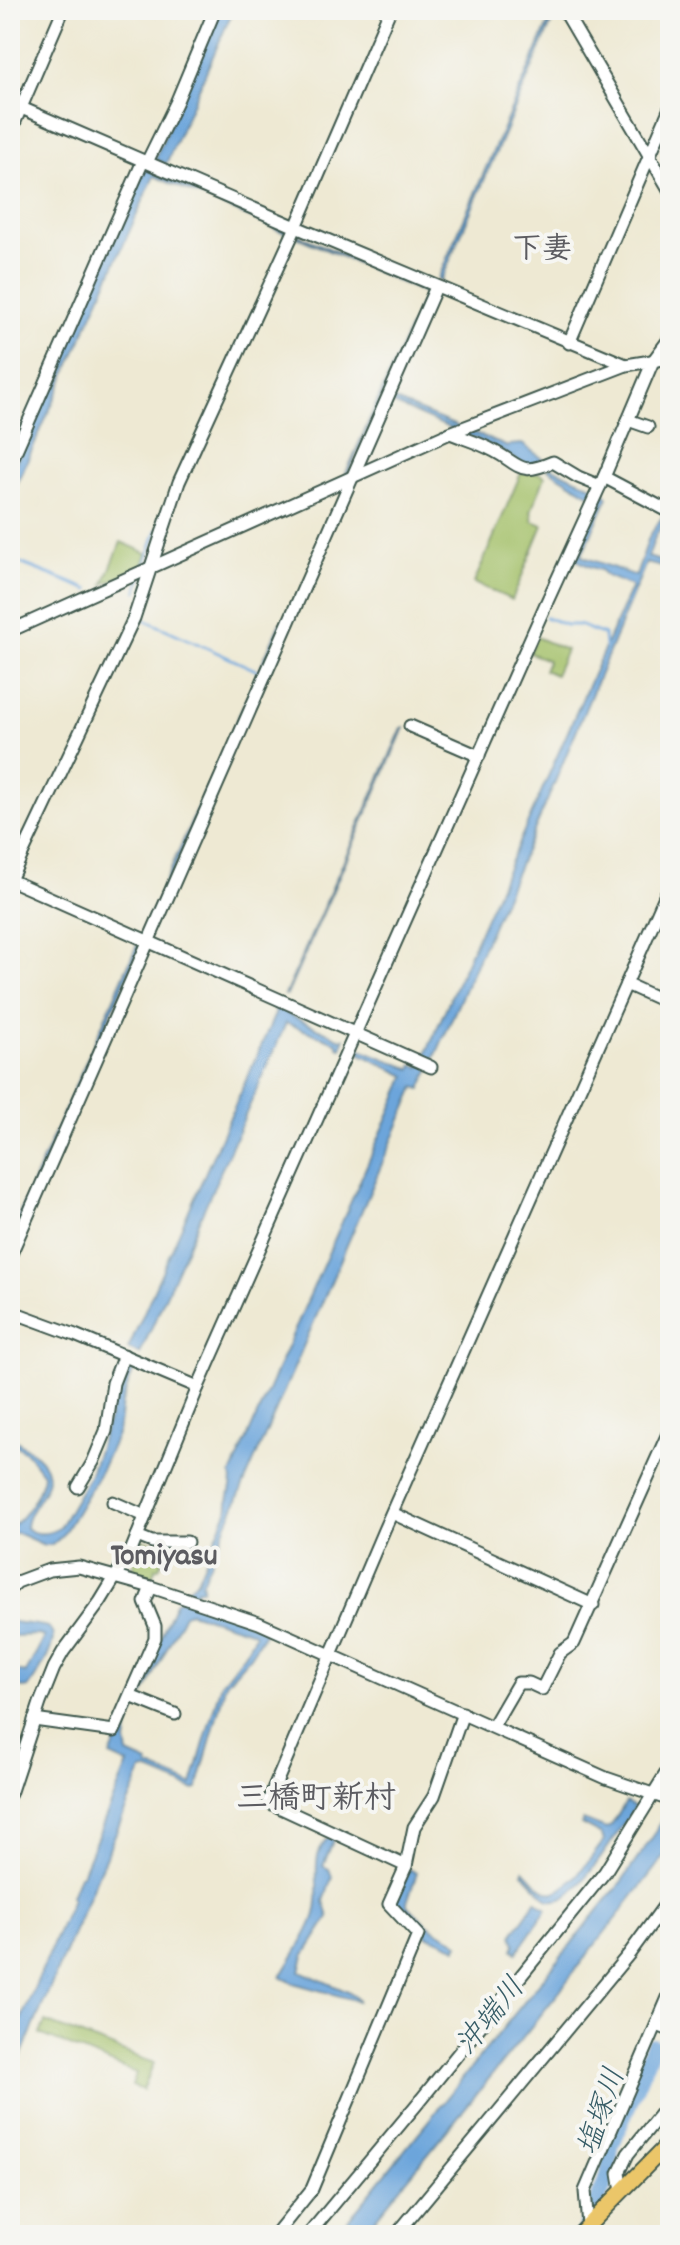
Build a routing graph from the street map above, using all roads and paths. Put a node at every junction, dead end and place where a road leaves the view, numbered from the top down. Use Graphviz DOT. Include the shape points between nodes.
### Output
graph roads {
  1 [pos="63,10"];
  2 [pos="215,10"];
  3 [pos="390,10"];
  4 [pos="564,10"];
  5 [pos="15,105"];
  6 [pos="670,108"];
  7 [pos="10,133"];
  8 [pos="649,156"];
  9 [pos="146,162"];
  10 [pos="670,191"];
  11 [pos="296,227"];
  12 [pos="436,287"];
  13 [pos="670,338"];
  14 [pos="569,343"];
  15 [pos="670,358"];
  16 [pos="653,361"];
  17 [pos="626,365"];
  18 [pos="628,420"];
  19 [pos="648,427"];
  20 [pos="450,433"];
  21 [pos="10,464"];
  22 [pos="353,476"];
  23 [pos="602,481"];
  24 [pos="670,512"];
  25 [pos="150,568"];
  26 [pos="10,631"];
  27 [pos="410,726"];
  28 [pos="479,756"];
  29 [pos="10,880"];
  30 [pos="670,885"];
  31 [pos="148,941"];
  32 [pos="626,984"];
  33 [pos="670,1004"];
  34 [pos="353,1037"];
  35 [pos="431,1067"];
  36 [pos="10,1256"];
  37 [pos="10,1311"];
  38 [pos="125,1356"];
  39 [pos="198,1387"];
  40 [pos="670,1429"];
  41 [pos="78,1487"];
  42 [pos="113,1502"];
  43 [pos="392,1513"];
  44 [pos="145,1516"];
  45 [pos="137,1536"];
  46 [pos="187,1542"];
  47 [pos="116,1576"];
  48 [pos="151,1587"];
  49 [pos="10,1589"];
  50 [pos="593,1605"];
  51 [pos="330,1655"];
  52 [pos="130,1696"];
  53 [pos="463,1713"];
  54 [pos="175,1714"];
  55 [pos="34,1720"];
  56 [pos="493,1726"];
  57 [pos="670,1767"];
  58 [pos="10,1794"];
  59 [pos="662,1797"];
  60 [pos="406,1866"];
  61 [pos="670,1898"];
  62 [pos="670,1993"];
  63 [pos="657,2025"];
  64 [pos="670,2030"];
  65 [pos="670,2102"];
  66 [pos="670,2142"];
  67 [pos="622,2191"];
  68 [pos="590,2233"];
  69 [pos="275,2235"];
  70 [pos="308,2235"];
  71 [pos="396,2235"];
  1 -- 5 [label="street"];
  2 -- 9 [label="street"];
  3 -- 11 [label="street"];
  4 -- 8 [label="street"];
  5 -- 7 [label="street"];
  5 -- 9 [label="street"];
  6 -- 8 [label="street"];
  8 -- 10 [label="street"];
  8 -- 14 [label="street"];
  9 -- 11 [label="street"];
  9 -- 21 [label="street"];
  11 -- 12 [label="street"];
  11 -- 25 [label="street" via="179,482"];
  12 -- 14 [label="street"];
  12 -- 22 [label="street"];
  13 -- 16 [label="street"];
  14 -- 17 [label="street"];
  15 -- 16 [label="street"];
  16 -- 17 [label="street"];
  16 -- 18 [label="street"];
  17 -- 20 [label="street"];
  18 -- 19 [label="street"];
  18 -- 23 [label="street"];
  20 -- 22 [label="street"];
  20 -- 23 [label="street" via="523,469 553,462 578,477"];
  22 -- 25 [label="street"];
  22 -- 31 [label="street"];
  23 -- 24 [label="street"];
  23 -- 28 [label="street"];
  25 -- 26 [label="street"];
  25 -- 29 [label="street" via="134,618"];
  27 -- 28 [label="street"];
  28 -- 34 [label="street"];
  29 -- 31 [label="street"];
  30 -- 32 [label="street"];
  31 -- 34 [label="street"];
  31 -- 36 [label="street"];
  32 -- 33 [label="street"];
  32 -- 43 [label="street"];
  34 -- 35 [label="street"];
  34 -- 39 [label="street"];
  37 -- 38 [label="street"];
  38 -- 39 [label="street"];
  38 -- 41 [label="street" via="113,1383 106,1431"];
  39 -- 44 [label="street"];
  40 -- 50 [label="street"];
  42 -- 44 [label="street"];
  43 -- 50 [label="street"];
  43 -- 51 [label="street"];
  44 -- 45 [label="street"];
  45 -- 46 [label="street" via="152,1542"];
  45 -- 47 [label="street"];
  47 -- 48 [label="street"];
  47 -- 49 [label="street" via="79,1567 49,1570"];
  47 -- 55 [label="street" via="58,1660"];
  48 -- 51 [label="street" via="259,1623"];
  48 -- 52 [label="street" via="145,1602 155,1638 142,1652"];
  50 -- 56 [label="street" via="542,1689 518,1683"];
  51 -- 53 [label="street"];
  51 -- 60 [label="street" via="268,1802"];
  52 -- 54 [label="street"];
  52 -- 55 [label="street" via="114,1731"];
  53 -- 56 [label="street"];
  53 -- 60 [label="street" via="434,1796 414,1827"];
  55 -- 58 [label="street"];
  56 -- 59 [label="street" via="606,1778"];
  57 -- 59 [label="street"];
  59 -- 70 [label="street"];
  60 -- 69 [label="street" via="389,1904 418,1935 312,2189"];
  61 -- 71 [label="street"];
  62 -- 63 [label="street"];
  63 -- 64 [label="street"];
  63 -- 68 [label="street" via="585,2191"];
  65 -- 67 [label="street" via="628,2154 619,2173"];
  66 -- 67 [label="main road"];
  67 -- 68 [label="main road"];
}
